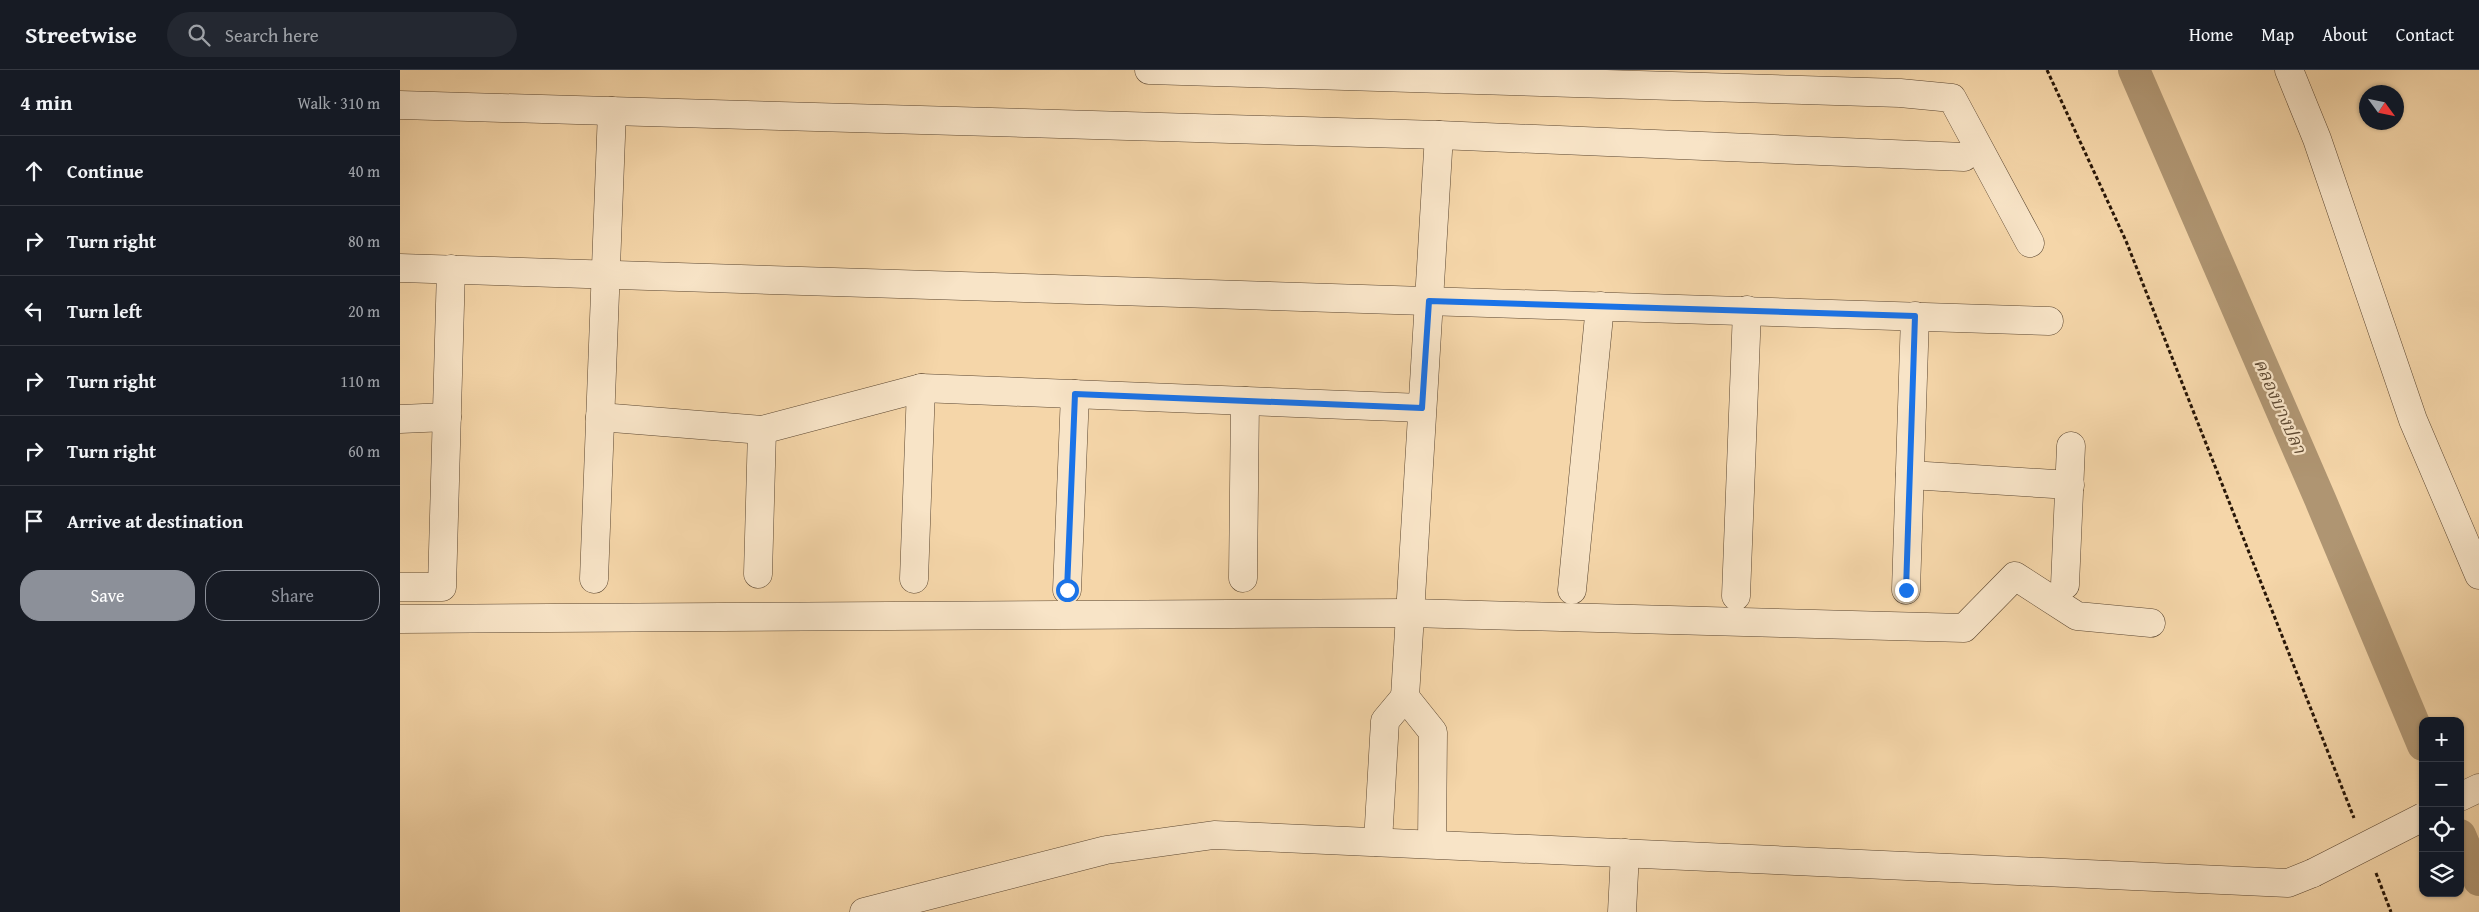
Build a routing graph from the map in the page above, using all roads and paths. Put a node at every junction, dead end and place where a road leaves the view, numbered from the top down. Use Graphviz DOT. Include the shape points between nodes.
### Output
graph roads {
  1 [pos="1149,70"];
  2 [pos="2047,70"];
  3 [pos="2289,70"];
  4 [pos="400,105"];
  5 [pos="612,111"];
  6 [pos="1439,135"];
  7 [pos="1964,157"];
  8 [pos="2030,243"];
  9 [pos="400,268"];
  10 [pos="451,269"];
  11 [pos="606,274"];
  12 [pos="1429,301"];
  13 [pos="1600,306"];
  14 [pos="1747,310"];
  15 [pos="1915,316"];
  16 [pos="2049,320"];
  17 [pos="921,388"];
  18 [pos="1075,394"];
  19 [pos="1245,401"];
  20 [pos="1422,408"];
  21 [pos="447,417"];
  22 [pos="600,417"];
  23 [pos="400,419"];
  24 [pos="762,430"];
  25 [pos="2072,446"];
  26 [pos="1910,475"];
  27 [pos="2070,485"];
  28 [pos="758,574"];
  29 [pos="2479,575"];
  30 [pos="1243,578"];
  31 [pos="594,579"];
  32 [pos="914,579"];
  33 [pos="2065,585"];
  34 [pos="400,588"];
  35 [pos="1067,590"];
  36 [pos="1572,590"];
  37 [pos="1906,590"];
  38 [pos="1736,596"];
  39 [pos="1410,613"];
  40 [pos="400,619"];
  41 [pos="2151,623"];
  42 [pos="1405,697"];
  43 [pos="2479,788"];
  44 [pos="2464,795"];
  45 [pos="2419,819"];
  46 [pos="2355,821"];
  47 [pos="1378,842"];
  48 [pos="1432,844"];
  49 [pos="1625,853"];
  50 [pos="2373,867"];
  51 [pos="864,912"];
  52 [pos="1622,912"];
  53 [pos="2391,912"];
  1 -- 8 [label="street" via="1900,93 1952,98"];
  2 -- 46 [label="path" via="2126,241"];
  3 -- 29 [label="street" via="2317,139 2414,420"];
  4 -- 5 [label="street"];
  5 -- 6 [label="street"];
  5 -- 11 [label="street"];
  6 -- 7 [label="street"];
  6 -- 12 [label="street"];
  9 -- 10 [label="street"];
  10 -- 11 [label="street"];
  10 -- 21 [label="street"];
  11 -- 12 [label="street"];
  11 -- 22 [label="street"];
  12 -- 13 [label="street"];
  12 -- 20 [label="street"];
  13 -- 14 [label="street"];
  13 -- 36 [label="street"];
  14 -- 15 [label="street"];
  14 -- 38 [label="street"];
  15 -- 16 [label="street"];
  15 -- 26 [label="street"];
  17 -- 18 [label="street"];
  17 -- 24 [label="street"];
  17 -- 32 [label="street"];
  18 -- 19 [label="street"];
  18 -- 35 [label="street"];
  19 -- 20 [label="street"];
  19 -- 30 [label="street"];
  20 -- 39 [label="street"];
  21 -- 23 [label="street"];
  21 -- 34 [label="street" via="442,587"];
  22 -- 24 [label="street"];
  22 -- 31 [label="street"];
  24 -- 28 [label="street"];
  25 -- 27 [label="street"];
  26 -- 27 [label="street"];
  26 -- 37 [label="street"];
  27 -- 33 [label="street"];
  39 -- 40 [label="street"];
  39 -- 41 [label="street" via="1964,628 2015,576 2077,616"];
  39 -- 42 [label="street"];
  42 -- 47 [label="street" via="1385,721"];
  42 -- 48 [label="street" via="1433,732"];
  43 -- 44 [label="street"];
  45 -- 49 [label="street, bridge" via="2288,883"];
  47 -- 48 [label="street"];
  47 -- 51 [label="street" via="1214,835 1151,842 1106,850"];
  48 -- 49 [label="street"];
  49 -- 52 [label="street"];
  50 -- 53 [label="path"];
}
